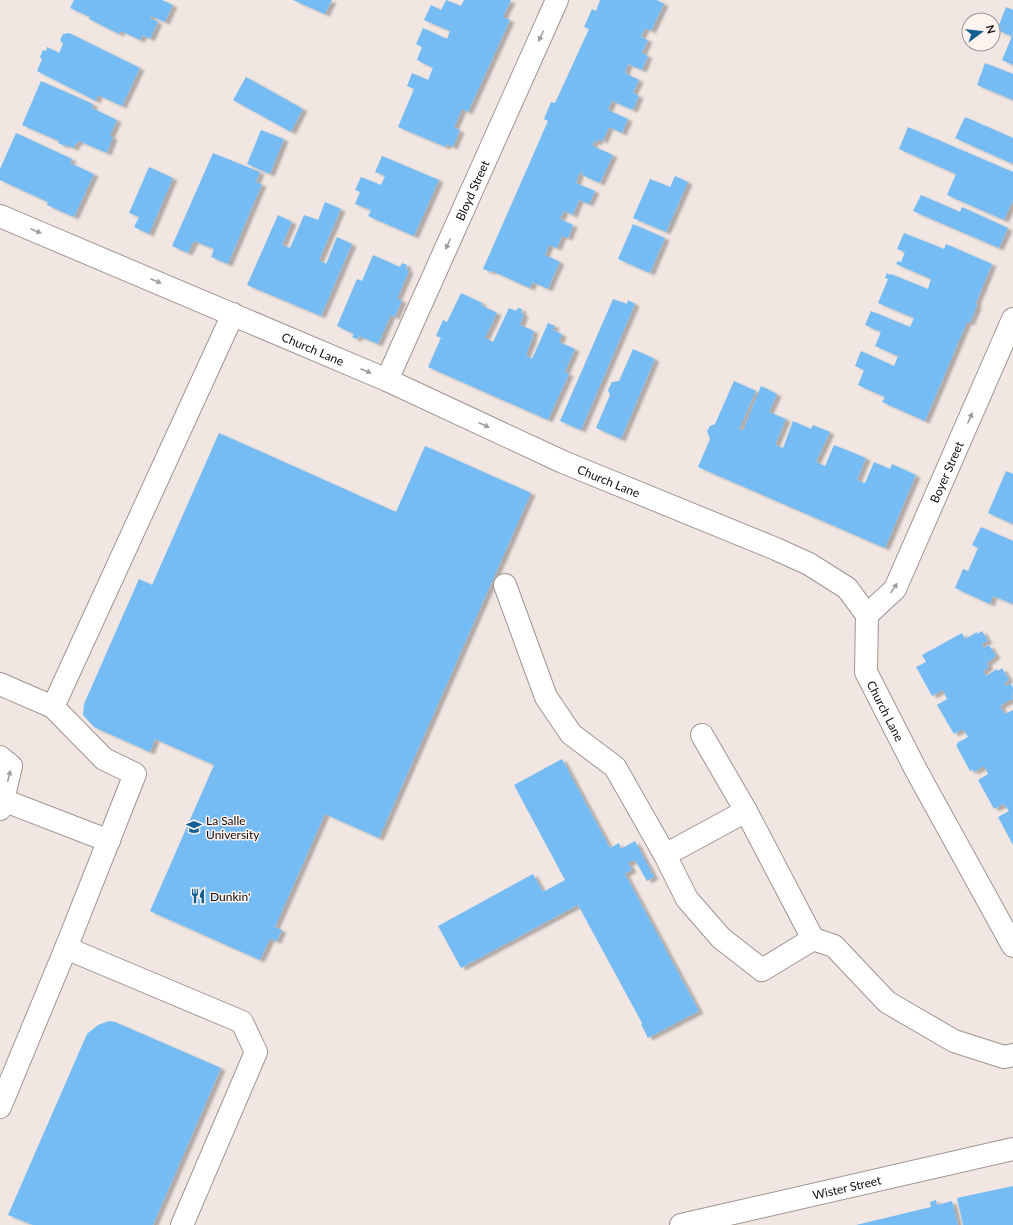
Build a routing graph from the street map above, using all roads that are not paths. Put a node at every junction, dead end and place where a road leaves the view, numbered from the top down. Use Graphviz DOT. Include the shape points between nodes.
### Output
graph roads {
  1 [pos="557,0"];
  2 [pos="0,216"];
  3 [pos="233,314"];
  4 [pos="1013,319"];
  5 [pos="387,380"];
  6 [pos="505,585"];
  7 [pos="867,615"];
  8 [pos="0,684"];
  9 [pos="53,707"];
  10 [pos="702,735"];
  11 [pos="0,756"];
  12 [pos="1,805"];
  13 [pos="746,811"];
  14 [pos="109,841"];
  15 [pos="665,855"];
  16 [pos="812,939"];
  17 [pos="1013,946"];
  18 [pos="66,948"];
  19 [pos="1013,1055"];
  20 [pos="0,1107"];
  21 [pos="1013,1148"];
  22 [pos="182,1225"];
  23 [pos="681,1225"];
  1 -- 5 [label="street, Bloyd Street, one-way"];
  2 -- 3 [label="street, Church Lane, one-way"];
  3 -- 5 [label="street, Church Lane, one-way"];
  3 -- 9 [label="street"];
  7 -- 4 [label="street, Boyer Street, one-way" via="895,589"];
  5 -- 7 [label="street, Church Lane, one-way" via="563,462 809,564 848,588"];
  6 -- 15 [label="street" via="546,697 571,734 615,767"];
  7 -- 17 [label="street, Church Lane" via="866,672 916,770"];
  8 -- 9 [label="street"];
  9 -- 14 [label="street" via="104,759 135,774"];
  10 -- 13 [label="street"];
  12 -- 11 [label="street, one-way" via="11,766"];
  12 -- 14 [label="street"];
  13 -- 15 [label="street"];
  13 -- 16 [label="street"];
  14 -- 18 [label="street"];
  15 -- 16 [label="street" via="687,899 721,938 762,970"];
  16 -- 19 [label="street" via="834,946 887,1002 914,1018 954,1041 1004,1057"];
  18 -- 20 [label="street"];
  18 -- 22 [label="street" via="242,1022 256,1052"];
  21 -- 23 [label="street, Wister Street"];
}
